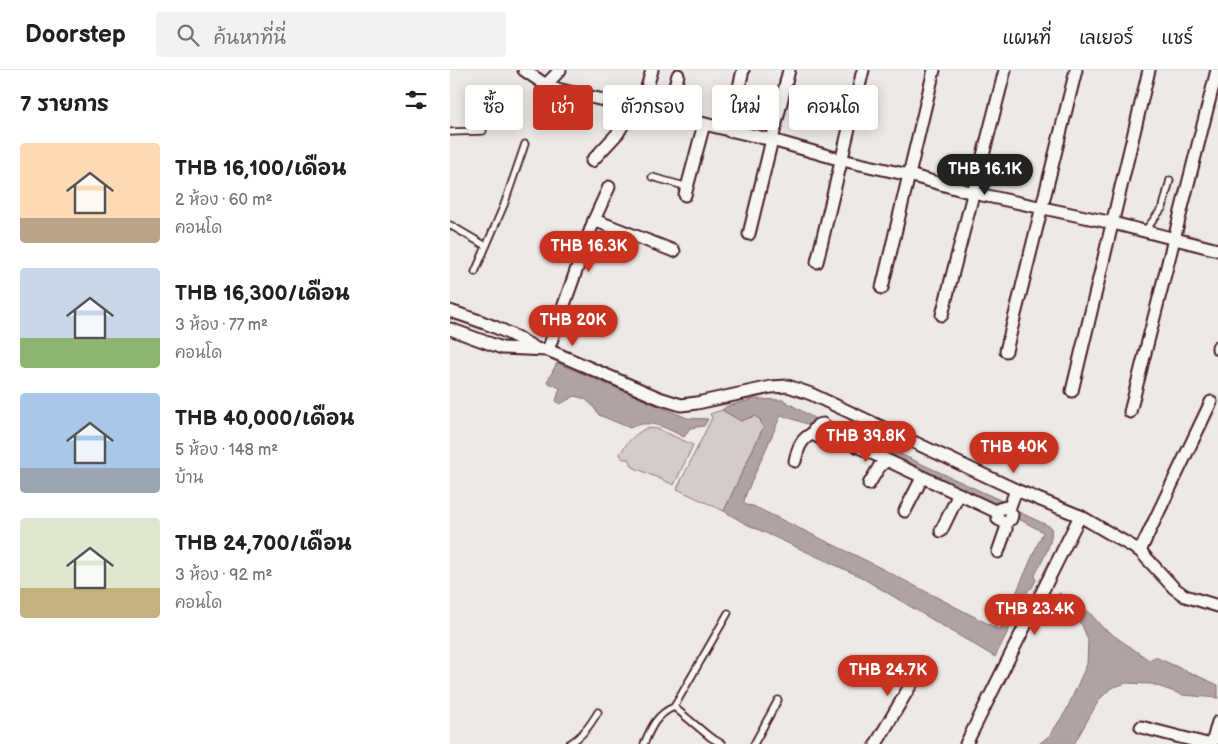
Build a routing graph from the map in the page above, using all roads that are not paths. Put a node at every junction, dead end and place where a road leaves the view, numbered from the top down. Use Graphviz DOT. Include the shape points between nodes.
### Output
graph roads {
  1 [pos="524,70"];
  2 [pos="560,70"];
  3 [pos="652,70"];
  4 [pos="744,70"];
  5 [pos="788,70"];
  6 [pos="863,70"];
  7 [pos="934,70"];
  8 [pos="1005,70"];
  9 [pos="1076,70"];
  10 [pos="1149,70"];
  11 [pos="1217,70"];
  12 [pos="678,75"];
  13 [pos="546,85"];
  14 [pos="643,85"];
  15 [pos="675,85"];
  16 [pos="704,124"];
  17 [pos="619,130"];
  18 [pos="484,131"];
  19 [pos="729,131"];
  20 [pos="450,132"];
  21 [pos="772,140"];
  22 [pos="525,144"];
  23 [pos="842,160"];
  24 [pos="592,161"];
  25 [pos="909,175"];
  26 [pos="652,177"];
  27 [pos="1170,180"];
  28 [pos="609,187"];
  29 [pos="686,191"];
  30 [pos="973,193"];
  31 [pos="1042,209"];
  32 [pos="594,220"];
  33 [pos="1113,224"];
  34 [pos="450,225"];
  35 [pos="1145,231"];
  36 [pos="749,234"];
  37 [pos="1175,239"];
  38 [pos="486,246"];
  39 [pos="1218,250"];
  40 [pos="674,252"];
  41 [pos="817,262"];
  42 [pos="475,272"];
  43 [pos="882,288"];
  44 [pos="450,311"];
  45 [pos="942,315"];
  46 [pos="450,329"];
  47 [pos="542,349"];
  48 [pos="1006,351"];
  49 [pos="1072,390"];
  50 [pos="1211,402"];
  51 [pos="834,405"];
  52 [pos="1130,412"];
  53 [pos="827,429"];
  54 [pos="886,460"];
  55 [pos="795,461"];
  56 [pos="922,478"];
  57 [pos="869,484"];
  58 [pos="1016,490"];
  59 [pos="959,494"];
  60 [pos="1009,509"];
  61 [pos="905,511"];
  62 [pos="997,512"];
  63 [pos="1080,516"];
  64 [pos="1006,522"];
  65 [pos="941,531"];
  66 [pos="1140,551"];
  67 [pos="998,552"];
  68 [pos="1218,606"];
  69 [pos="728,613"];
  70 [pos="923,664"];
  71 [pos="778,700"];
  72 [pos="674,707"];
  73 [pos="598,712"];
  74 [pos="1218,722"];
  75 [pos="1141,727"];
  76 [pos="569,744"];
  77 [pos="644,744"];
  78 [pos="722,744"];
  79 [pos="754,744"];
  80 [pos="876,744"];
  81 [pos="966,744"];
  82 [pos="1207,744"];
  83 [pos="1212,744"];
  1 -- 13 [label="street"];
  2 -- 13 [label="street"];
  3 -- 14 [label="street"];
  4 -- 19 [label="street"];
  5 -- 21 [label="street"];
  6 -- 23 [label="street"];
  7 -- 25 [label="street"];
  8 -- 30 [label="street"];
  9 -- 31 [label="street"];
  10 -- 33 [label="street"];
  11 -- 37 [label="street"];
  12 -- 15 [label="street"];
  16 -- 19 [label="street"];
  16 -- 29 [label="street"];
  17 -- 24 [label="street"];
  18 -- 20 [label="lane"];
  19 -- 21 [label="street"];
  21 -- 23 [label="street"];
  21 -- 36 [label="street"];
  22 -- 38 [label="lane"];
  23 -- 25 [label="street"];
  23 -- 41 [label="street"];
  25 -- 30 [label="street"];
  25 -- 43 [label="street"];
  26 -- 29 [label="lane"];
  27 -- 35 [label="lane" via="1163,207"];
  28 -- 32 [label="street"];
  30 -- 31 [label="street"];
  30 -- 45 [label="street"];
  31 -- 33 [label="street"];
  31 -- 48 [label="street"];
  32 -- 40 [label="street"];
  32 -- 47 [label="street"];
  33 -- 35 [label="street"];
  33 -- 49 [label="street"];
  34 -- 38 [label="lane"];
  35 -- 37 [label="street"];
  37 -- 39 [label="street"];
  37 -- 52 [label="street"];
  38 -- 42 [label="lane"];
  44 -- 47 [label="street" via="496,326"];
  46 -- 47 [label="street" via="502,348"];
  47 -- 51 [label="street" via="681,405 788,386"];
  50 -- 66 [label="street"];
  51 -- 53 [label="street"];
  51 -- 58 [label="street"];
  53 -- 54 [label="street"];
  53 -- 55 [label="street" via="823,438 814,433 804,438"];
  54 -- 56 [label="street"];
  54 -- 57 [label="street"];
  56 -- 59 [label="street"];
  56 -- 61 [label="street"];
  58 -- 60 [label="street"];
  58 -- 63 [label="street"];
  59 -- 62 [label="street"];
  59 -- 65 [label="street"];
  60 -- 62 [label="street" via="1002,507"];
  60 -- 64 [label="street" via="1012,515"];
  62 -- 64 [label="street" via="998,519"];
  63 -- 66 [label="street"];
  63 -- 81 [label="street"];
  64 -- 67 [label="street"];
  66 -- 68 [label="street" via="1185,596"];
  69 -- 72 [label="lane"];
  70 -- 80 [label="street"];
  71 -- 79 [label="lane"];
  72 -- 77 [label="lane" via="657,718"];
  72 -- 78 [label="lane"];
  73 -- 76 [label="lane" via="588,728"];
  74 -- 83 [label="street"];
  75 -- 82 [label="street"];
}
